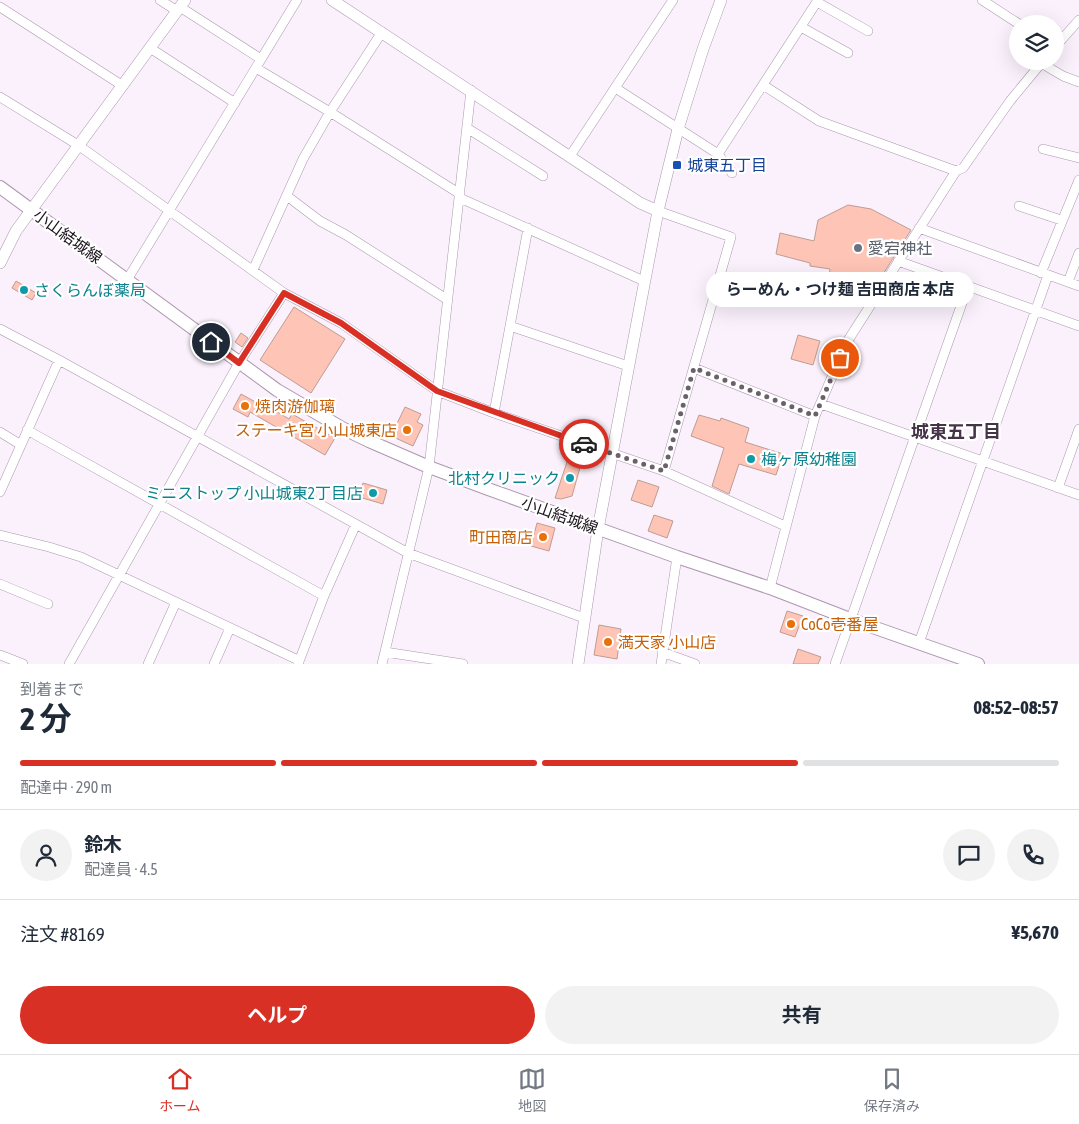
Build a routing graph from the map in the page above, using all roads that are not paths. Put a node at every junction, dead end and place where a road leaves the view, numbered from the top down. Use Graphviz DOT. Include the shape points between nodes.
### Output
graph roads {
  1 [pos="160,0"];
  2 [pos="297,0"];
  3 [pos="332,0"];
  4 [pos="674,0"];
  5 [pos="721,0"];
  6 [pos="982,0"];
  7 [pos="818,1"];
  8 [pos="181,6"];
  9 [pos="0,7"];
  10 [pos="1009,18"];
  11 [pos="1079,20"];
  12 [pos="801,27"];
  13 [pos="868,31"];
  14 [pos="382,32"];
  15 [pos="1064,37"];
  16 [pos="150,48"];
  17 [pos="848,53"];
  18 [pos="261,59"];
  19 [pos="256,68"];
  20 [pos="1035,70"];
  21 [pos="1054,70"];
  22 [pos="1079,82"];
  23 [pos="763,85"];
  24 [pos="122,86"];
  25 [pos="616,89"];
  26 [pos="471,90"];
  27 [pos="0,97"];
  28 [pos="235,103"];
  29 [pos="330,112"];
  30 [pos="467,128"];
  31 [pos="678,129"];
  32 [pos="78,145"];
  33 [pos="1043,149"];
  34 [pos="718,154"];
  35 [pos="570,156"];
  36 [pos="1079,158"];
  37 [pos="956,171"];
  38 [pos="732,173"];
  39 [pos="543,176"];
  40 [pos="1079,180"];
  41 [pos="0,188"];
  42 [pos="286,196"];
  43 [pos="460,196"];
  44 [pos="1019,206"];
  45 [pos="32,209"];
  46 [pos="168,210"];
  47 [pos="658,211"];
  48 [pos="1062,220"];
  49 [pos="528,228"];
  50 [pos="919,228"];
  51 [pos="1079,253"];
  52 [pos="898,261"];
  53 [pos="0,263"];
  54 [pos="253,270"];
  55 [pos="1045,274"];
  56 [pos="127,280"];
  57 [pos="644,281"];
  58 [pos="1068,282"];
  59 [pos="968,286"];
  60 [pos="1079,286"];
  61 [pos="284,293"];
  62 [pos="448,300"];
  63 [pos="1036,310"];
  64 [pos="510,326"];
  65 [pos="1079,326"];
  66 [pos="0,329"];
  67 [pos="59,360"];
  68 [pos="239,363"];
  69 [pos="628,366"];
  70 [pos="694,368"];
  71 [pos="437,391"];
  72 [pos="821,404"];
  73 [pos="494,413"];
  74 [pos="815,416"];
  75 [pos="1079,429"];
  76 [pos="27,430"];
  77 [pos="0,432"];
  78 [pos="914,436"];
  79 [pos="198,437"];
  80 [pos="21,444"];
  81 [pos="612,454"];
  82 [pos="984,460"];
  83 [pos="428,467"];
  84 [pos="664,471"];
  85 [pos="1058,488"];
  86 [pos="0,492"];
  87 [pos="1079,495"];
  88 [pos="160,505"];
  89 [pos="356,524"];
  90 [pos="785,526"];
  91 [pos="598,529"];
  92 [pos="0,535"];
  93 [pos="408,553"];
  94 [pos="677,557"];
  95 [pos="120,574"];
  96 [pos="0,584"];
  97 [pos="770,588"];
  98 [pos="324,596"];
  99 [pos="176,602"];
  100 [pos="48,604"];
  101 [pos="584,618"];
  102 [pos="850,619"];
  103 [pos="230,628"];
  104 [pos="919,643"];
  105 [pos="384,652"];
  106 [pos="662,652"];
  107 [pos="0,655"];
  108 [pos="298,662"];
  109 [pos="446,663"];
  110 [pos="23,664"];
  111 [pos="69,664"];
  112 [pos="148,664"];
  113 [pos="214,664"];
  114 [pos="382,664"];
  115 [pos="463,664"];
  116 [pos="578,664"];
  117 [pos="661,664"];
  118 [pos="695,664"];
  119 [pos="835,664"];
  120 [pos="978,664"];
  1 -- 8 [label="street"];
  2 -- 18 [label="street"];
  3 -- 14 [label="street"];
  4 -- 25 [label="street"];
  5 -- 31 [label="street"];
  6 -- 10 [label="street"];
  7 -- 12 [label="street"];
  7 -- 13 [label="street"];
  8 -- 16 [label="street"];
  8 -- 18 [label="street"];
  9 -- 24 [label="street"];
  11 -- 15 [label="street"];
  12 -- 17 [label="street"];
  12 -- 23 [label="street"];
  14 -- 26 [label="street"];
  14 -- 29 [label="street"];
  16 -- 24 [label="street"];
  16 -- 28 [label="street"];
  18 -- 19 [label="street"];
  19 -- 28 [label="street"];
  19 -- 29 [label="street"];
  20 -- 37 [label="street" via="963,168"];
  21 -- 22 [label="street"];
  23 -- 34 [label="street"];
  23 -- 37 [label="street" via="819,121"];
  24 -- 32 [label="street"];
  25 -- 31 [label="street"];
  25 -- 35 [label="street"];
  26 -- 30 [label="street"];
  26 -- 35 [label="street"];
  27 -- 32 [label="street"];
  28 -- 46 [label="street"];
  29 -- 42 [label="street"];
  29 -- 43 [label="street"];
  30 -- 39 [label="street"];
  30 -- 43 [label="street"];
  31 -- 34 [label="street"];
  31 -- 47 [label="street"];
  32 -- 45 [label="street"];
  32 -- 46 [label="street"];
  33 -- 36 [label="street"];
  34 -- 38 [label="street"];
  35 -- 47 [label="street" via="640,203"];
  37 -- 50 [label="street"];
  40 -- 48 [label="street"];
  41 -- 45 [label="main road, 小山結城線"];
  42 -- 54 [label="street"];
  42 -- 62 [label="street" via="320,221 346,234"];
  43 -- 49 [label="street"];
  43 -- 62 [label="street"];
  44 -- 48 [label="street"];
  45 -- 53 [label="street" via="16,231"];
  45 -- 56 [label="main road, 小山結城線"];
  46 -- 54 [label="street"];
  46 -- 56 [label="street"];
  47 -- 57 [label="street"];
  47 -- 70 [label="street" via="731,237"];
  48 -- 55 [label="street"];
  49 -- 57 [label="street"];
  49 -- 64 [label="street"];
  50 -- 52 [label="street"];
  50 -- 55 [label="street"];
  51 -- 58 [label="street"];
  52 -- 59 [label="street"];
  52 -- 72 [label="street" via="847,342"];
  54 -- 61 [label="street"];
  55 -- 58 [label="street"];
  55 -- 63 [label="street"];
  56 -- 68 [label="main road, 小山結城線"];
  57 -- 69 [label="street"];
  58 -- 60 [label="street"];
  59 -- 63 [label="street"];
  59 -- 78 [label="street"];
  61 -- 68 [label="street"];
  61 -- 71 [label="street" via="341,323"];
  62 -- 71 [label="street"];
  63 -- 65 [label="street"];
  63 -- 82 [label="street"];
  64 -- 69 [label="street"];
  64 -- 73 [label="street"];
  66 -- 67 [label="street"];
  67 -- 76 [label="street"];
  67 -- 79 [label="street"];
  68 -- 79 [label="street"];
  68 -- 83 [label="main road, 小山結城線" via="277,390 342,428"];
  69 -- 81 [label="street"];
  70 -- 74 [label="street"];
  70 -- 84 [label="street"];
  71 -- 73 [label="street"];
  71 -- 83 [label="street"];
  72 -- 74 [label="street"];
  72 -- 78 [label="street"];
  73 -- 81 [label="street"];
  74 -- 90 [label="street"];
  75 -- 85 [label="street"];
  76 -- 80 [label="street"];
  76 -- 88 [label="street"];
  77 -- 80 [label="street"];
  78 -- 82 [label="street"];
  78 -- 102 [label="street"];
  79 -- 88 [label="street"];
  79 -- 89 [label="street"];
  80 -- 86 [label="street"];
  81 -- 84 [label="street"];
  81 -- 91 [label="street"];
  82 -- 85 [label="street"];
  82 -- 104 [label="street"];
  83 -- 91 [label="main road, 小山結城線"];
  83 -- 93 [label="street"];
  84 -- 90 [label="street"];
  85 -- 87 [label="street"];
  88 -- 95 [label="street"];
  88 -- 98 [label="street"];
  89 -- 93 [label="street"];
  89 -- 98 [label="street"];
  90 -- 97 [label="street"];
  91 -- 94 [label="main road, 小山結城線"];
  91 -- 101 [label="street"];
  92 -- 95 [label="street" via="57,549"];
  93 -- 101 [label="street"];
  93 -- 105 [label="street"];
  94 -- 97 [label="main road, 小山結城線"];
  94 -- 106 [label="street"];
  95 -- 99 [label="street"];
  95 -- 111 [label="street"];
  96 -- 100 [label="street"];
  97 -- 102 [label="main road, 小山結城線"];
  98 -- 108 [label="street"];
  99 -- 103 [label="street"];
  99 -- 112 [label="street"];
  101 -- 116 [label="street"];
  102 -- 104 [label="main road, 小山結城線"];
  102 -- 119 [label="street"];
  103 -- 108 [label="street"];
  103 -- 113 [label="street"];
  104 -- 120 [label="main road, 小山結城線"];
  105 -- 109 [label="street"];
  105 -- 114 [label="street"];
  106 -- 117 [label="street"];
  106 -- 118 [label="street"];
  107 -- 110 [label="street"];
  109 -- 115 [label="street"];
}
